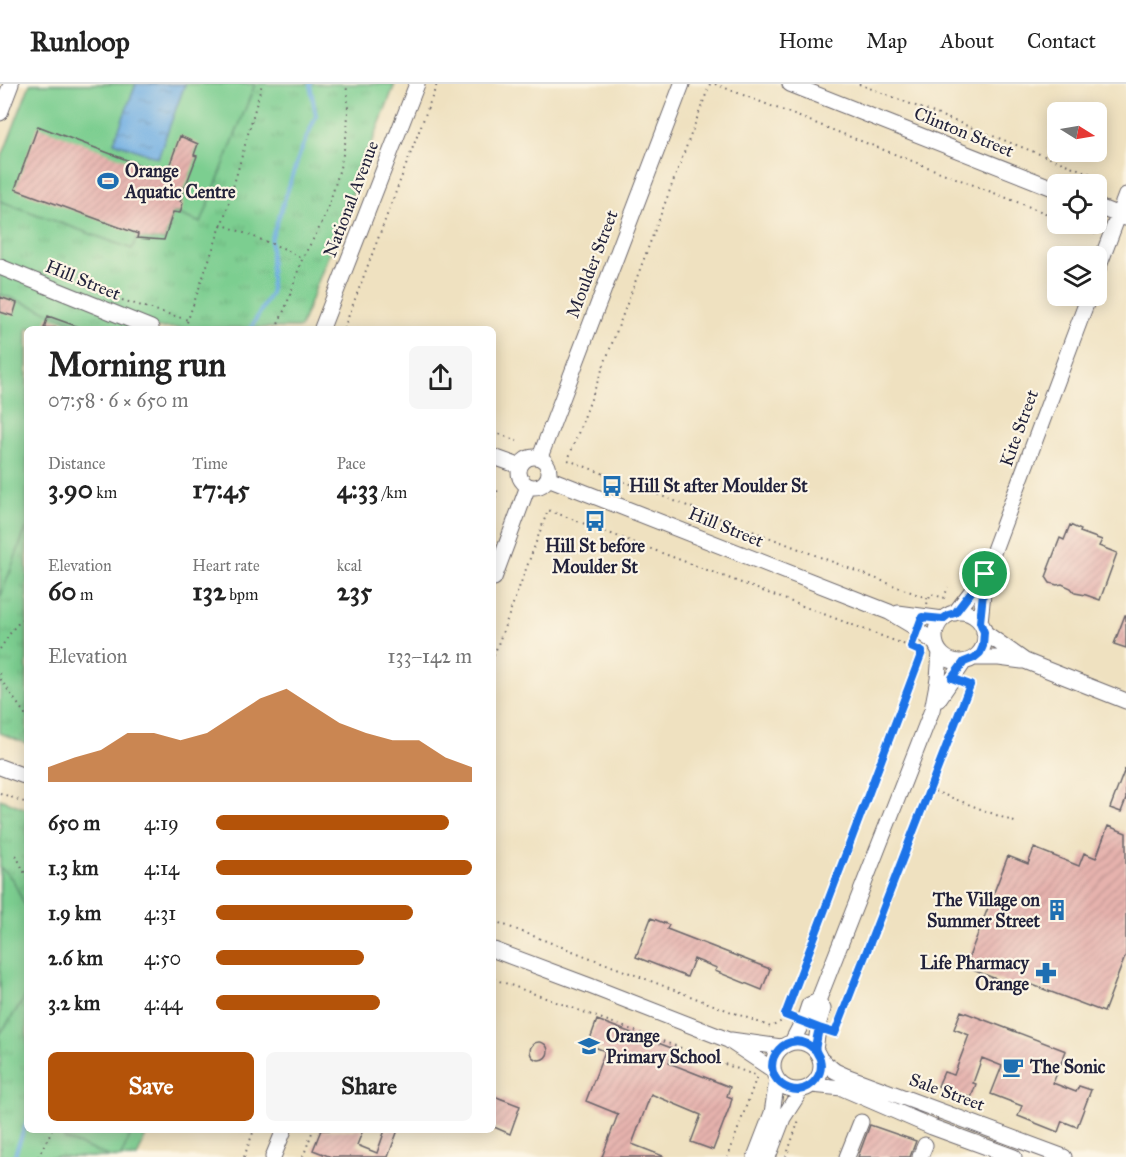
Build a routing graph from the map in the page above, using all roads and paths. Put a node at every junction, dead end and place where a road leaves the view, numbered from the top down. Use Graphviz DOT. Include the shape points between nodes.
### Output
graph roads {
  1 [pos="11,84"];
  2 [pos="262,84"];
  3 [pos="346,84"];
  4 [pos="417,84"];
  5 [pos="437,84"];
  6 [pos="682,84"];
  7 [pos="710,84"];
  8 [pos="715,84"];
  9 [pos="790,84"];
  10 [pos="859,84"];
  11 [pos="0,113"];
  12 [pos="1089,174"];
  13 [pos="1047,186"];
  14 [pos="1126,195"];
  15 [pos="1107,210"];
  16 [pos="1047,214"];
  17 [pos="1122,216"];
  18 [pos="221,224"];
  19 [pos="1107,249"];
  20 [pos="303,259"];
  21 [pos="0,267"];
  22 [pos="1085,306"];
  23 [pos="146,326"];
  24 [pos="186,326"];
  25 [pos="276,326"];
  26 [pos="323,326"];
  27 [pos="345,326"];
  28 [pos="496,433"];
  29 [pos="517,441"];
  30 [pos="540,457"];
  31 [pos="496,458"];
  32 [pos="519,466"];
  33 [pos="548,478"];
  34 [pos="528,486"];
  35 [pos="496,573"];
  36 [pos="985,574"];
  37 [pos="948,587"];
  38 [pos="929,599"];
  39 [pos="949,616"];
  40 [pos="24,617"];
  41 [pos="920,623"];
  42 [pos="982,627"];
  43 [pos="911,647"];
  44 [pos="938,648"];
  45 [pos="0,649"];
  46 [pos="496,650"];
  47 [pos="969,660"];
  48 [pos="1025,661"];
  49 [pos="0,673"];
  50 [pos="952,678"];
  51 [pos="1126,701"];
  52 [pos="932,710"];
  53 [pos="24,713"];
  54 [pos="0,767"];
  55 [pos="24,776"];
  56 [pos="929,789"];
  57 [pos="0,793"];
  58 [pos="24,802"];
  59 [pos="1017,823"];
  60 [pos="16,855"];
  61 [pos="24,872"];
  62 [pos="496,922"];
  63 [pos="496,951"];
  64 [pos="496,980"];
  65 [pos="818,1001"];
  66 [pos="819,1028"];
  67 [pos="728,1040"];
  68 [pos="786,1044"];
  69 [pos="818,1055"];
  70 [pos="775,1075"];
  71 [pos="806,1087"];
  72 [pos="800,1120"];
  73 [pos="861,1122"];
  74 [pos="50,1133"];
  75 [pos="253,1133"];
  76 [pos="283,1133"];
  77 [pos="312,1133"];
  78 [pos="1025,1142"];
  79 [pos="38,1157"];
  80 [pos="244,1157"];
  81 [pos="273,1157"];
  82 [pos="303,1157"];
  83 [pos="728,1157"];
  84 [pos="755,1157"];
  85 [pos="768,1157"];
  86 [pos="786,1157"];
  87 [pos="847,1157"];
  88 [pos="1014,1157"];
  89 [pos="1030,1157"];
  90 [pos="1064,1157"];
  1 -- 11 [label="street"];
  2 -- 18 [label="path"];
  3 -- 20 [label="path" via="346,139 324,216"];
  4 -- 26 [label="street, National Avenue"];
  5 -- 27 [label="path"];
  6 -- 30 [label="street, Moulder Street"];
  7 -- 38 [label="path" via="568,460"];
  8 -- 16 [label="path"];
  9 -- 13 [label="street, Clinton Street"];
  10 -- 12 [label="path"];
  14 -- 17 [label="street"];
  15 -- 17 [label="street"];
  17 -- 19 [label="street"];
  18 -- 20 [label="path"];
  18 -- 24 [label="path"];
  20 -- 25 [label="path"];
  21 -- 23 [label="street, Hill Street"];
  22 -- 36 [label="street, Kite Street"];
  28 -- 29 [label="path"];
  30 -- 32 [label="street" via="525,459"];
  30 -- 33 [label="street" via="549,468"];
  31 -- 32 [label="street"];
  32 -- 34 [label="street" via="519,476"];
  33 -- 34 [label="street" via="538,487"];
  33 -- 41 [label="street, Hill Street"];
  34 -- 35 [label="street"];
  36 -- 39 [label="street, Kite Street"];
  36 -- 42 [label="street, Kite Street"];
  37 -- 38 [label="path" via="944,598 931,594"];
  38 -- 41 [label="path"];
  39 -- 41 [label="street, Hill Street"];
  39 -- 42 [label="street" via="968,613"];
  39 -- 44 [label="street" via="935,634"];
  40 -- 45 [label="path"];
  41 -- 43 [label="path"];
  41 -- 44 [label="street, Hill Street"];
  42 -- 47 [label="street" via="983,646"];
  42 -- 48 [label="street"];
  43 -- 46 [label="path" via="548,510"];
  43 -- 62 [label="path" via="922,652 782,1021 771,1027"];
  44 -- 47 [label="street" via="951,661"];
  44 -- 52 [label="street"];
  47 -- 48 [label="street"];
  47 -- 50 [label="street"];
  48 -- 51 [label="street"];
  49 -- 53 [label="path" via="1,681"];
  50 -- 52 [label="street"];
  50 -- 56 [label="path" via="970,685"];
  52 -- 65 [label="street"];
  54 -- 55 [label="street"];
  56 -- 59 [label="path"];
  56 -- 66 [label="path" via="835,1033"];
  57 -- 58 [label="path"];
  60 -- 61 [label="path"];
  63 -- 67 [label="street"];
  64 -- 83 [label="path" via="757,1076"];
  65 -- 66 [label="street" via="823,1009"];
  65 -- 68 [label="street" via="809,1005"];
  66 -- 69 [label="street"];
  67 -- 68 [label="street"];
  67 -- 70 [label="street"];
  68 -- 69 [label="street" via="805,1043"];
  68 -- 70 [label="street" via="775,1054"];
  69 -- 71 [label="street" via="820,1073"];
  69 -- 78 [label="street, Sale Street" via="846,1076"];
  70 -- 71 [label="street" via="787,1088"];
  70 -- 84 [label="street" via="772,1113"];
  71 -- 85 [label="street" via="783,1118"];
  71 -- 88 [label="street, Sale Street" via="842,1088"];
  72 -- 86 [label="path"];
  73 -- 87 [label="street"];
  74 -- 79 [label="path"];
  75 -- 80 [label="path"];
  76 -- 81 [label="street"];
  77 -- 82 [label="path"];
  78 -- 89 [label="street"];
  78 -- 90 [label="street, Sale Street"];
}
